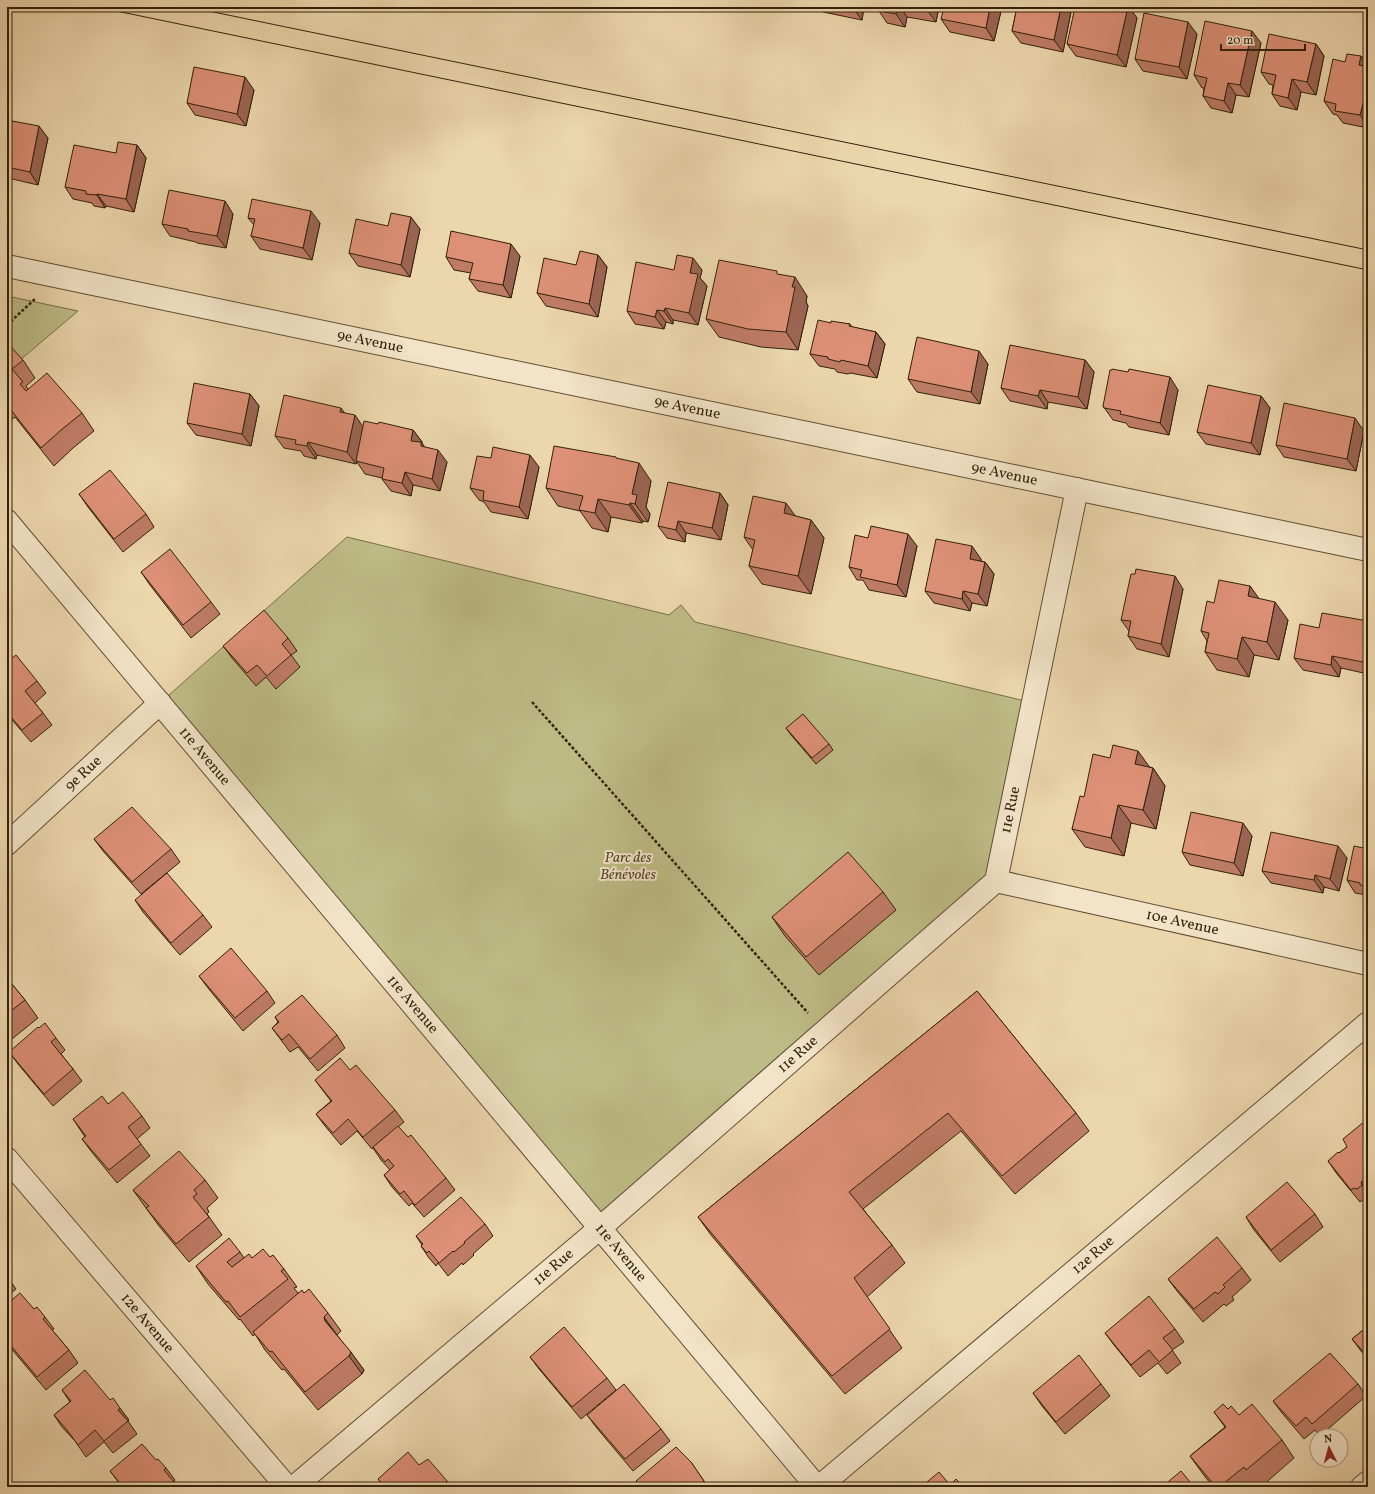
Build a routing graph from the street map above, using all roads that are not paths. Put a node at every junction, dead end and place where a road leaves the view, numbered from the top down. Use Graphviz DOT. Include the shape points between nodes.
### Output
graph roads {
  1 [pos="7,266"];
  2 [pos="1077,490"];
  3 [pos="7,521"];
  4 [pos="1368,550"];
  5 [pos="160,703"];
  6 [pos="7,844"];
  7 [pos="996,881"];
  8 [pos="1368,964"];
  9 [pos="1368,1023"];
  10 [pos="7,1159"];
  11 [pos="600,1228"];
  12 [pos="1368,1482"];
  13 [pos="287,1487"];
  14 [pos="294,1487"];
  15 [pos="818,1487"];
  16 [pos="1362,1487"];
  1 -- 2 [label="street, 9e Avenue"];
  2 -- 4 [label="street, 9e Avenue"];
  2 -- 7 [label="street, 11e Rue"];
  3 -- 5 [label="street, 11e Avenue"];
  5 -- 6 [label="street, 9e Rue"];
  5 -- 11 [label="street, 11e Avenue"];
  7 -- 8 [label="street, 10e Avenue"];
  7 -- 11 [label="street, 11e Rue"];
  9 -- 15 [label="street, 12e Rue"];
  10 -- 13 [label="street, 12e Avenue"];
  11 -- 14 [label="street, 11e Rue"];
  11 -- 15 [label="street, 11e Avenue"];
  12 -- 16 [label="street"];
}
